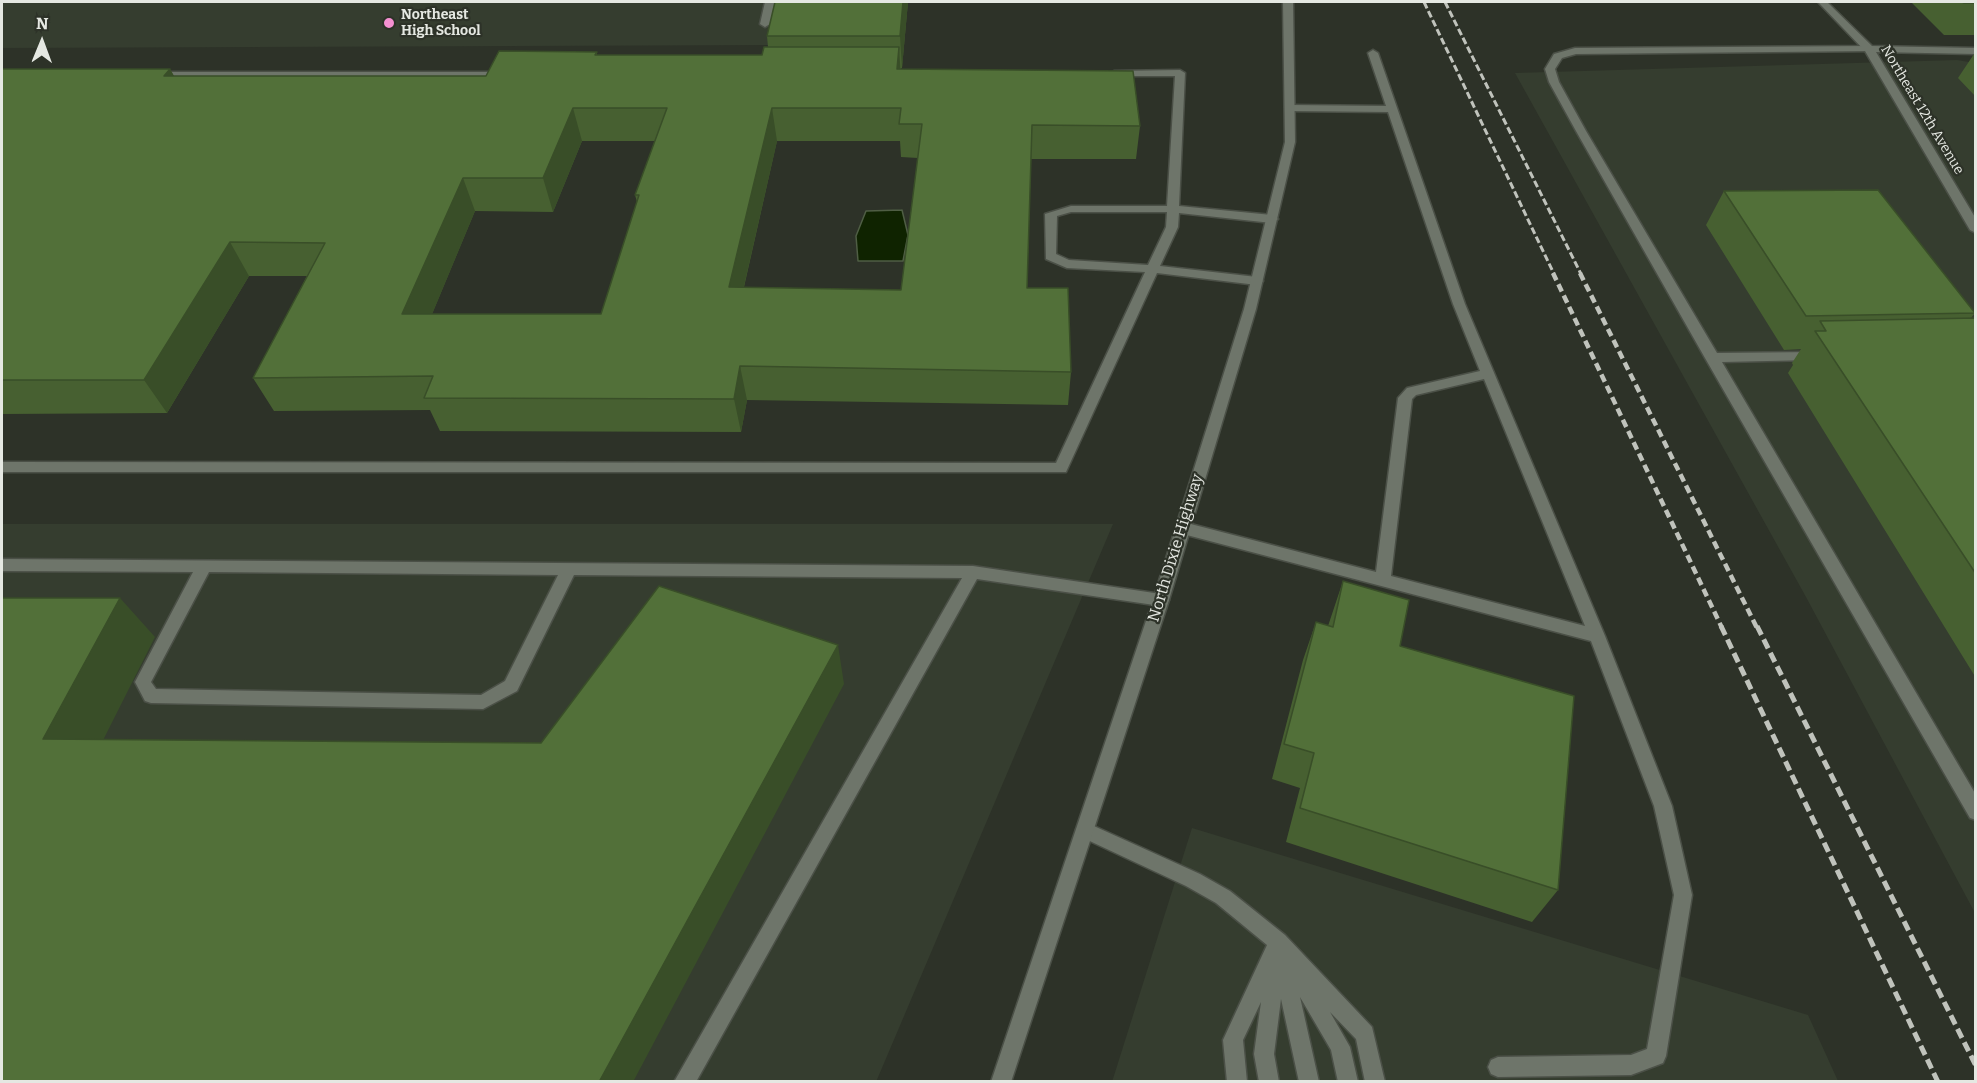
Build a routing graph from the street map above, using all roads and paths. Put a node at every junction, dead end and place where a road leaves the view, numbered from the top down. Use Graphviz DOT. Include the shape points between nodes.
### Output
graph roads {
  1 [pos="770,2"];
  2 [pos="1288,2"];
  3 [pos="1822,2"];
  4 [pos="765,24"];
  5 [pos="1869,49"];
  6 [pos="1976,51"];
  7 [pos="1373,53"];
  8 [pos="1096,74"];
  9 [pos="144,75"];
  10 [pos="513,75"];
  11 [pos="1290,108"];
  12 [pos="1392,109"];
  13 [pos="1173,210"];
  14 [pos="1272,219"];
  15 [pos="1976,230"];
  16 [pos="1152,269"];
  17 [pos="1257,281"];
  18 [pos="1832,356"];
  19 [pos="1712,358"];
  20 [pos="1488,374"];
  21 [pos="2,467"];
  22 [pos="1183,528"];
  23 [pos="2,566"];
  24 [pos="204,567"];
  25 [pos="569,569"];
  26 [pos="973,572"];
  27 [pos="1383,580"];
  28 [pos="1161,600"];
  29 [pos="1598,636"];
  30 [pos="1976,812"];
  31 [pos="1085,830"];
  32 [pos="1278,942"];
  33 [pos="1498,1067"];
  34 [pos="684,1082"];
  35 [pos="1001,1082"];
  36 [pos="1237,1082"];
  37 [pos="1269,1082"];
  38 [pos="1309,1082"];
  39 [pos="1347,1082"];
  40 [pos="1375,1082"];
  1 -- 4 [label="main road"];
  2 -- 11 [label="main road, North Dixie Highway"];
  3 -- 5 [label="main road, Northeast 12th Avenue"];
  5 -- 6 [label="main road"];
  5 -- 15 [label="main road, Northeast 12th Avenue"];
  5 -- 19 [label="main road" via="1575,51 1558,56 1550,69 1559,92"];
  7 -- 12 [label="main road"];
  8 -- 13 [label="main road" via="1180,73"];
  9 -- 10 [label="main road"];
  11 -- 12 [label="main road"];
  11 -- 14 [label="main road, North Dixie Highway" via="1290,142"];
  12 -- 20 [label="main road" via="1459,304"];
  13 -- 14 [label="main road"];
  13 -- 16 [label="main road" via="1172,226"];
  13 -- 16 [label="main road" via="1071,209 1051,214 1050,256 1067,264"];
  14 -- 17 [label="main road, North Dixie Highway"];
  16 -- 17 [label="main road"];
  16 -- 21 [label="main road" via="1061,468"];
  17 -- 22 [label="main road, North Dixie Highway"];
  18 -- 19 [label="main road"];
  19 -- 30 [label="main road"];
  20 -- 27 [label="main road" via="1412,391 1405,398"];
  20 -- 29 [label="main road"];
  22 -- 27 [label="main road"];
  22 -- 28 [label="main road, North Dixie Highway"];
  23 -- 24 [label="main road"];
  24 -- 25 [label="main road"];
  24 -- 25 [label="main road" via="143,682 151,696 483,702 511,686"];
  25 -- 26 [label="main road"];
  26 -- 28 [label="main road"];
  26 -- 34 [label="main road"];
  27 -- 29 [label="main road"];
  28 -- 31 [label="main road, North Dixie Highway"];
  29 -- 33 [label="main road" via="1663,806 1683,895 1656,1056 1631,1065"];
  31 -- 32 [label="main road" via="1223,897"];
  31 -- 35 [label="main road, North Dixie Highway"];
  32 -- 36 [label="main road" via="1233,1040"];
  32 -- 37 [label="main road" via="1264,1054"];
  32 -- 38 [label="main road"];
  32 -- 39 [label="main road" via="1340,1047"];
  32 -- 40 [label="main road" via="1365,1034"];
}
